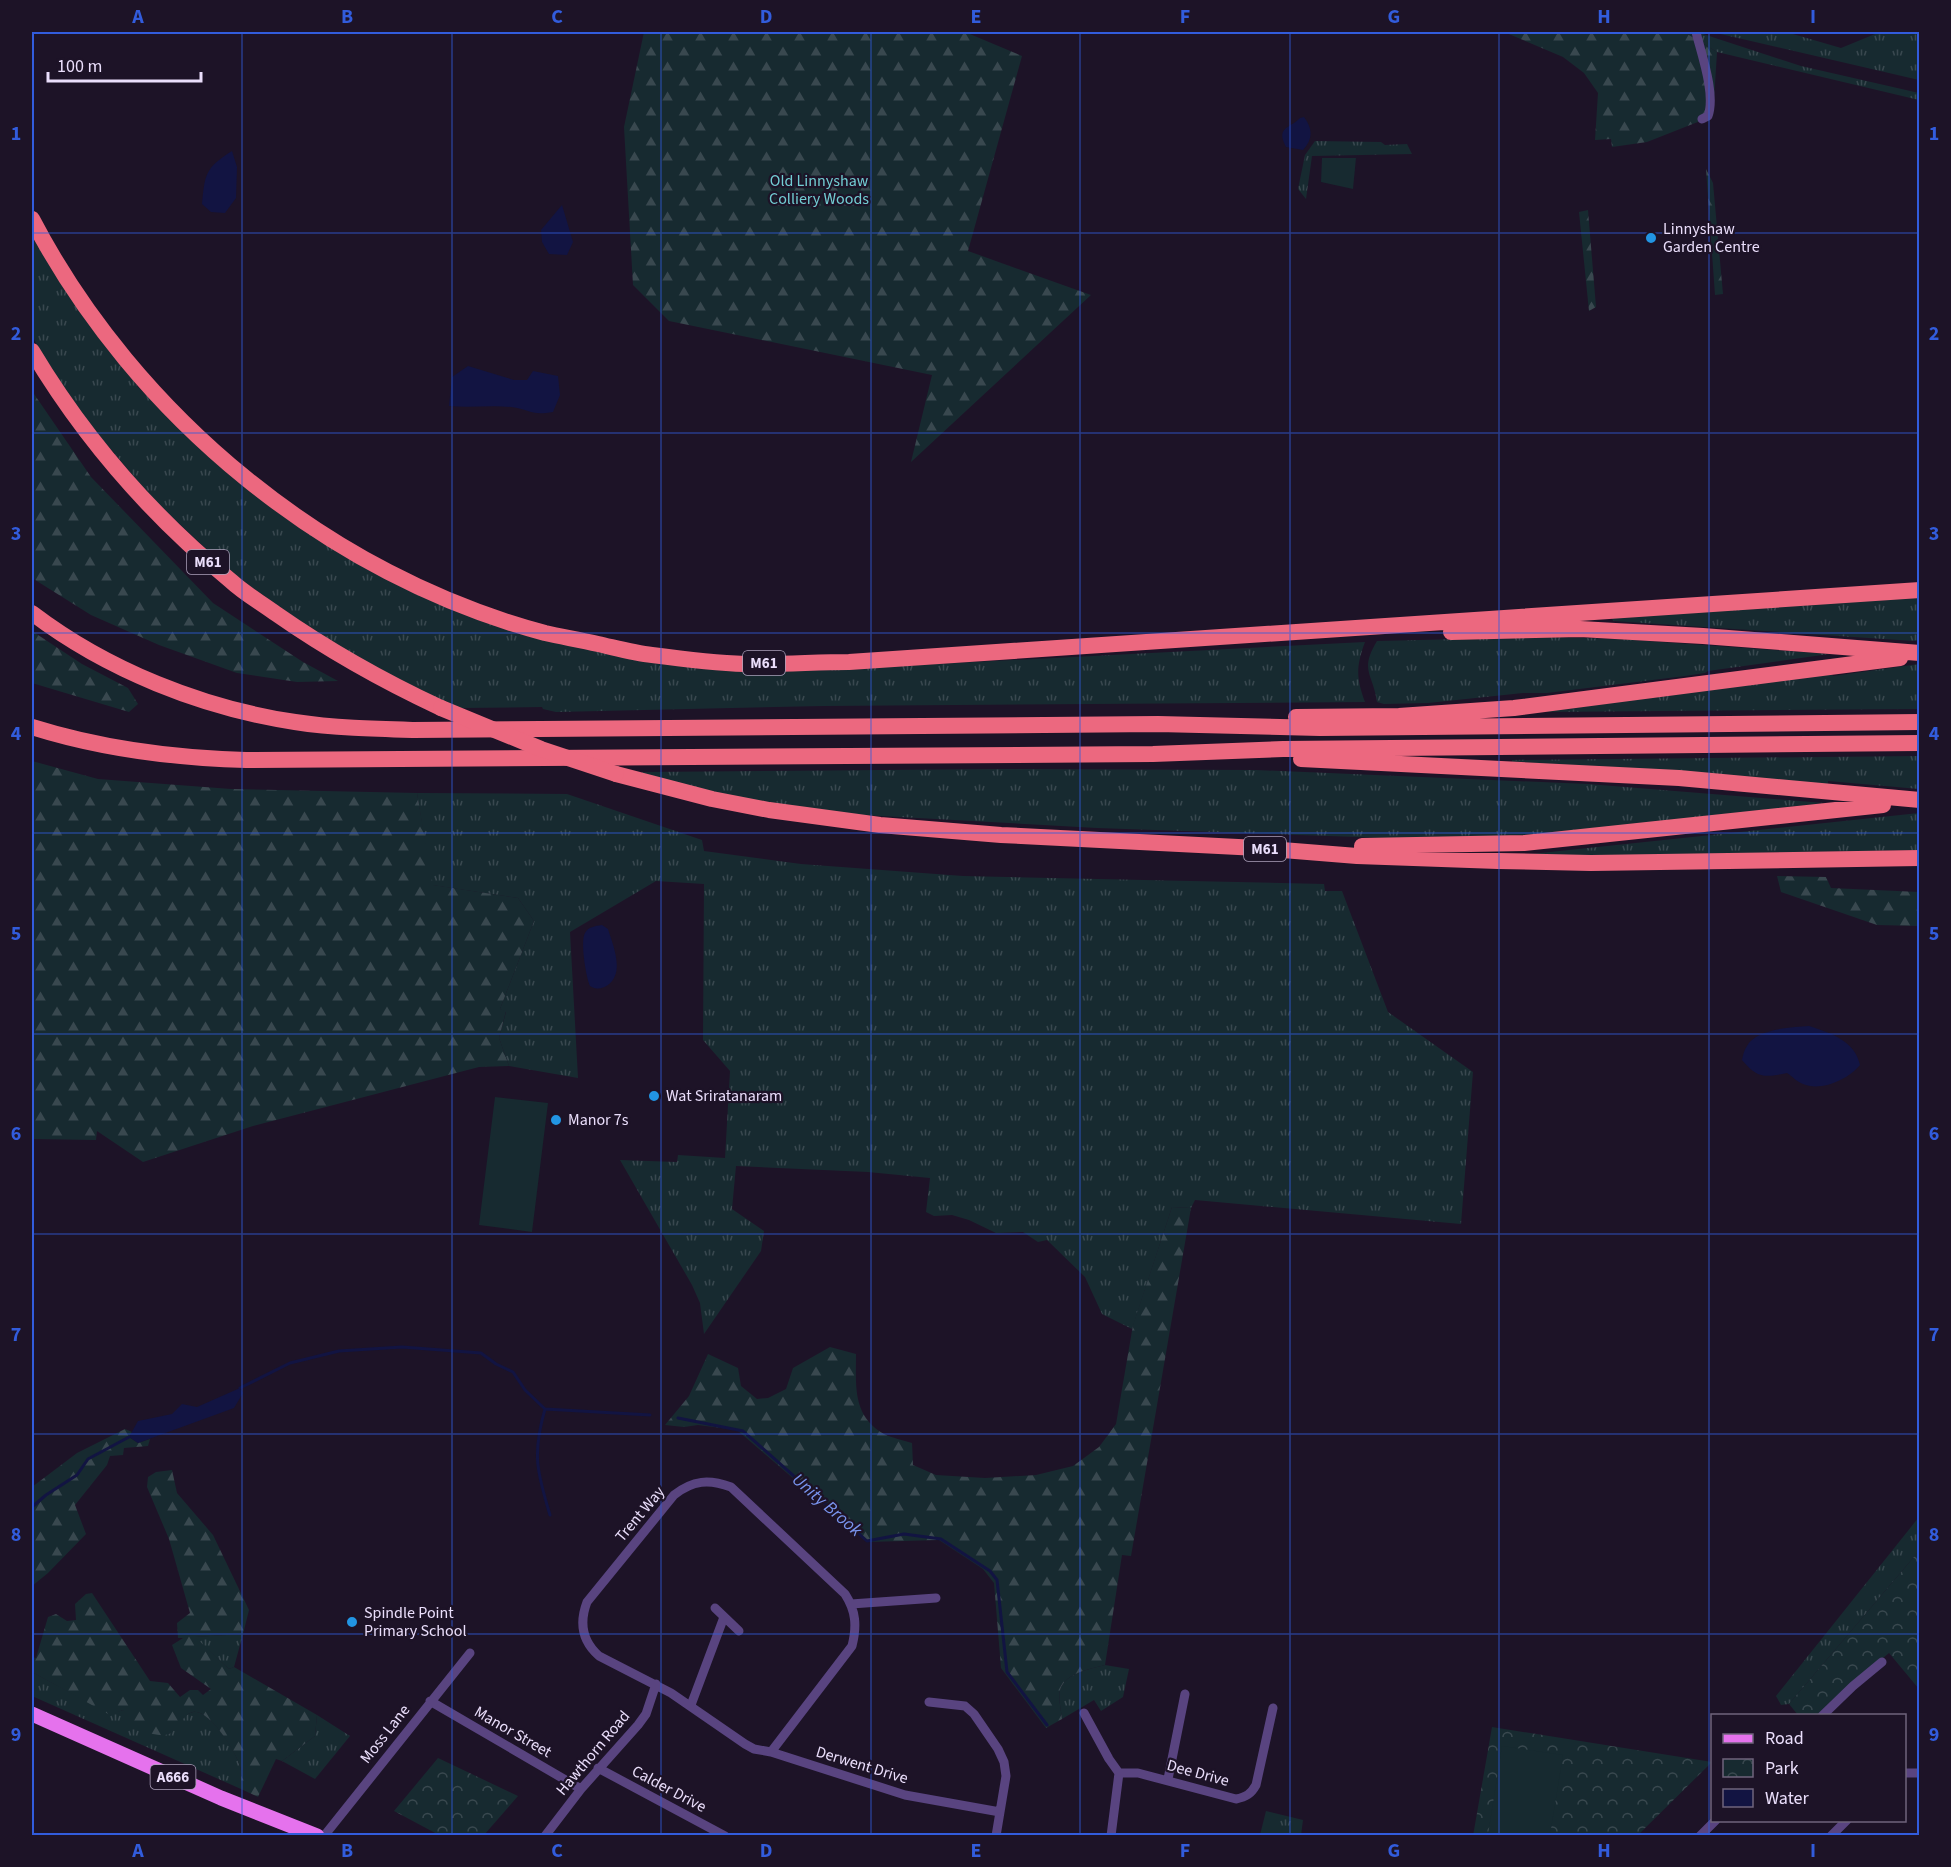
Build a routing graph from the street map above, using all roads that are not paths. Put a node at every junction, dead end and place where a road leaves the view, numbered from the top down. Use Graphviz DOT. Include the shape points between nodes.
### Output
graph roads {
  1 [pos="1696,32"];
  2 [pos="1702,119"];
  3 [pos="32,219"];
  4 [pos="32,351"];
  5 [pos="1920,590"];
  6 [pos="32,613"];
  7 [pos="1132,643"];
  8 [pos="1920,654"];
  9 [pos="1920,722"];
  10 [pos="1158,724"];
  11 [pos="32,727"];
  12 [pos="1920,743"];
  13 [pos="1153,754"];
  14 [pos="1920,801"];
  15 [pos="1258,848"];
  16 [pos="1920,858"];
  17 [pos="936,1598"];
  18 [pos="851,1604"];
  19 [pos="715,1608"];
  20 [pos="724,1617"];
  21 [pos="738,1631"];
  22 [pos="470,1653"];
  23 [pos="1879,1668"];
  24 [pos="656,1684"];
  25 [pos="1183,1694"];
  26 [pos="430,1701"];
  27 [pos="929,1702"];
  28 [pos="691,1705"];
  29 [pos="1093,1708"];
  30 [pos="1274,1708"];
  31 [pos="32,1714"];
  32 [pos="1824,1714"];
  33 [pos="723,1728"];
  34 [pos="771,1752"];
  35 [pos="598,1768"];
  36 [pos="1119,1773"];
  37 [pos="1168,1779"];
  38 [pos="582,1789"];
  39 [pos="1000,1812"];
  40 [pos="1715,1822"];
  41 [pos="1845,1822"];
  42 [pos="317,1836"];
  43 [pos="324,1836"];
  44 [pos="545,1836"];
  45 [pos="725,1836"];
  46 [pos="996,1836"];
  47 [pos="1111,1836"];
  48 [pos="1700,1836"];
  49 [pos="1831,1836"];
  1 -- 2 [label="street" via="1705,60 1710,102 1710,112"];
  3 -- 7 [label="highway, M61" via="80,299 116,348 170,409 222,459 336,542 466,606 545,633 650,655 744,664 849,662"];
  4 -- 15 [label="highway, M61, bridge" via="64,401 120,473 159,516 223,575 314,640 369,672 441,708 541,749 616,774 769,810 1000,835"];
  5 -- 7 [label="highway, M61"];
  6 -- 10 [label="highway, M61" via="73,642 167,688 246,712 343,728"];
  7 -- 8 [label="highway, M61" via="1580,629"];
  8 -- 10 [label="highway, M61" via="1514,708"];
  9 -- 10 [label="highway, M61" via="1320,728"];
  11 -- 13 [label="highway, M61" via="122,749 210,759"];
  12 -- 13 [label="highway, M61" via="1283,749"];
  13 -- 14 [label="highway, M61" via="1679,778"];
  14 -- 15 [label="highway, M61" via="1524,843"];
  15 -- 16 [label="highway, M61" via="1357,856 1579,863"];
  17 -- 18 [label="street"];
  18 -- 24 [label="street, Trent Way" via="731,1487 697,1482 674,1495 583,1612 583,1632 592,1650"];
  18 -- 34 [label="street" via="856,1617 852,1646"];
  19 -- 20 [label="street"];
  20 -- 21 [label="street"];
  20 -- 28 [label="street"];
  22 -- 26 [label="street, Moss Lane"];
  23 -- 32 [label="street"];
  24 -- 28 [label="street, Trent Way"];
  24 -- 35 [label="street, Hawthorn Road" via="646,1714"];
  25 -- 37 [label="street"];
  26 -- 38 [label="street, Manor Street"];
  26 -- 43 [label="street, Moss Lane"];
  27 -- 39 [label="street" via="965,1706 998,1749 1006,1776"];
  28 -- 33 [label="street, Trent Way"];
  29 -- 36 [label="street" via="1083,1714"];
  30 -- 37 [label="street, Dee Drive" via="1256,1785 1245,1797 1236,1799"];
  31 -- 42 [label="main road, A666"];
  33 -- 34 [label="street, Derwent Drive" via="754,1749"];
  34 -- 39 [label="street, Derwent Drive" via="905,1795"];
  35 -- 38 [label="street, Hawthorn Road"];
  35 -- 45 [label="street, Calder Drive"];
  36 -- 37 [label="street, Dee Drive"];
  36 -- 47 [label="street"];
  38 -- 44 [label="street, Hawthorn Road"];
  39 -- 46 [label="street"];
  40 -- 48 [label="street"];
  41 -- 49 [label="street"];
}
